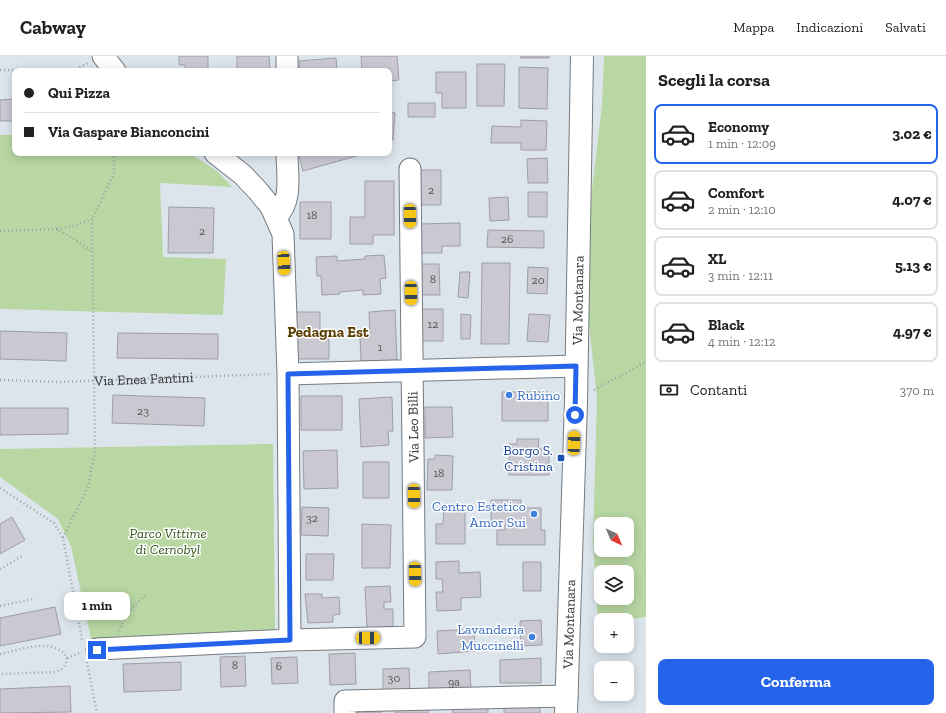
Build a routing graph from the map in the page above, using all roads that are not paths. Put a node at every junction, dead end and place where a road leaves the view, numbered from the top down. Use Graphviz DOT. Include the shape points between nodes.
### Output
graph roads {
  1 [pos="287,56"];
  2 [pos="582,56"];
  3 [pos="98,58"];
  4 [pos="111,68"];
  5 [pos="287,68"];
  6 [pos="219,156"];
  7 [pos="287,156"];
  8 [pos="410,169"];
  9 [pos="276,217"];
  10 [pos="576,366"];
  11 [pos="412,371"];
  12 [pos="288,374"];
  13 [pos="290,640"];
  14 [pos="95,648"];
  15 [pos="567,705"];
  16 [pos="345,713"];
  1 -- 5 [label="street"];
  2 -- 10 [label="main road, Via Montanara"];
  3 -- 4 [label="street"];
  6 -- 9 [label="street" via="258,191"];
  7 -- 9 [label="street" via="287,201 284,209"];
  8 -- 11 [label="street, Via Leo Billi"];
  9 -- 12 [label="street" via="283,234"];
  10 -- 11 [label="street"];
  10 -- 15 [label="main road, Via Montanara"];
  11 -- 12 [label="street"];
  11 -- 13 [label="street, Via Leo Billi" via="416,637"];
  12 -- 13 [label="street"];
  13 -- 14 [label="street"];
  15 -- 16 [label="street" via="345,701"];
}
